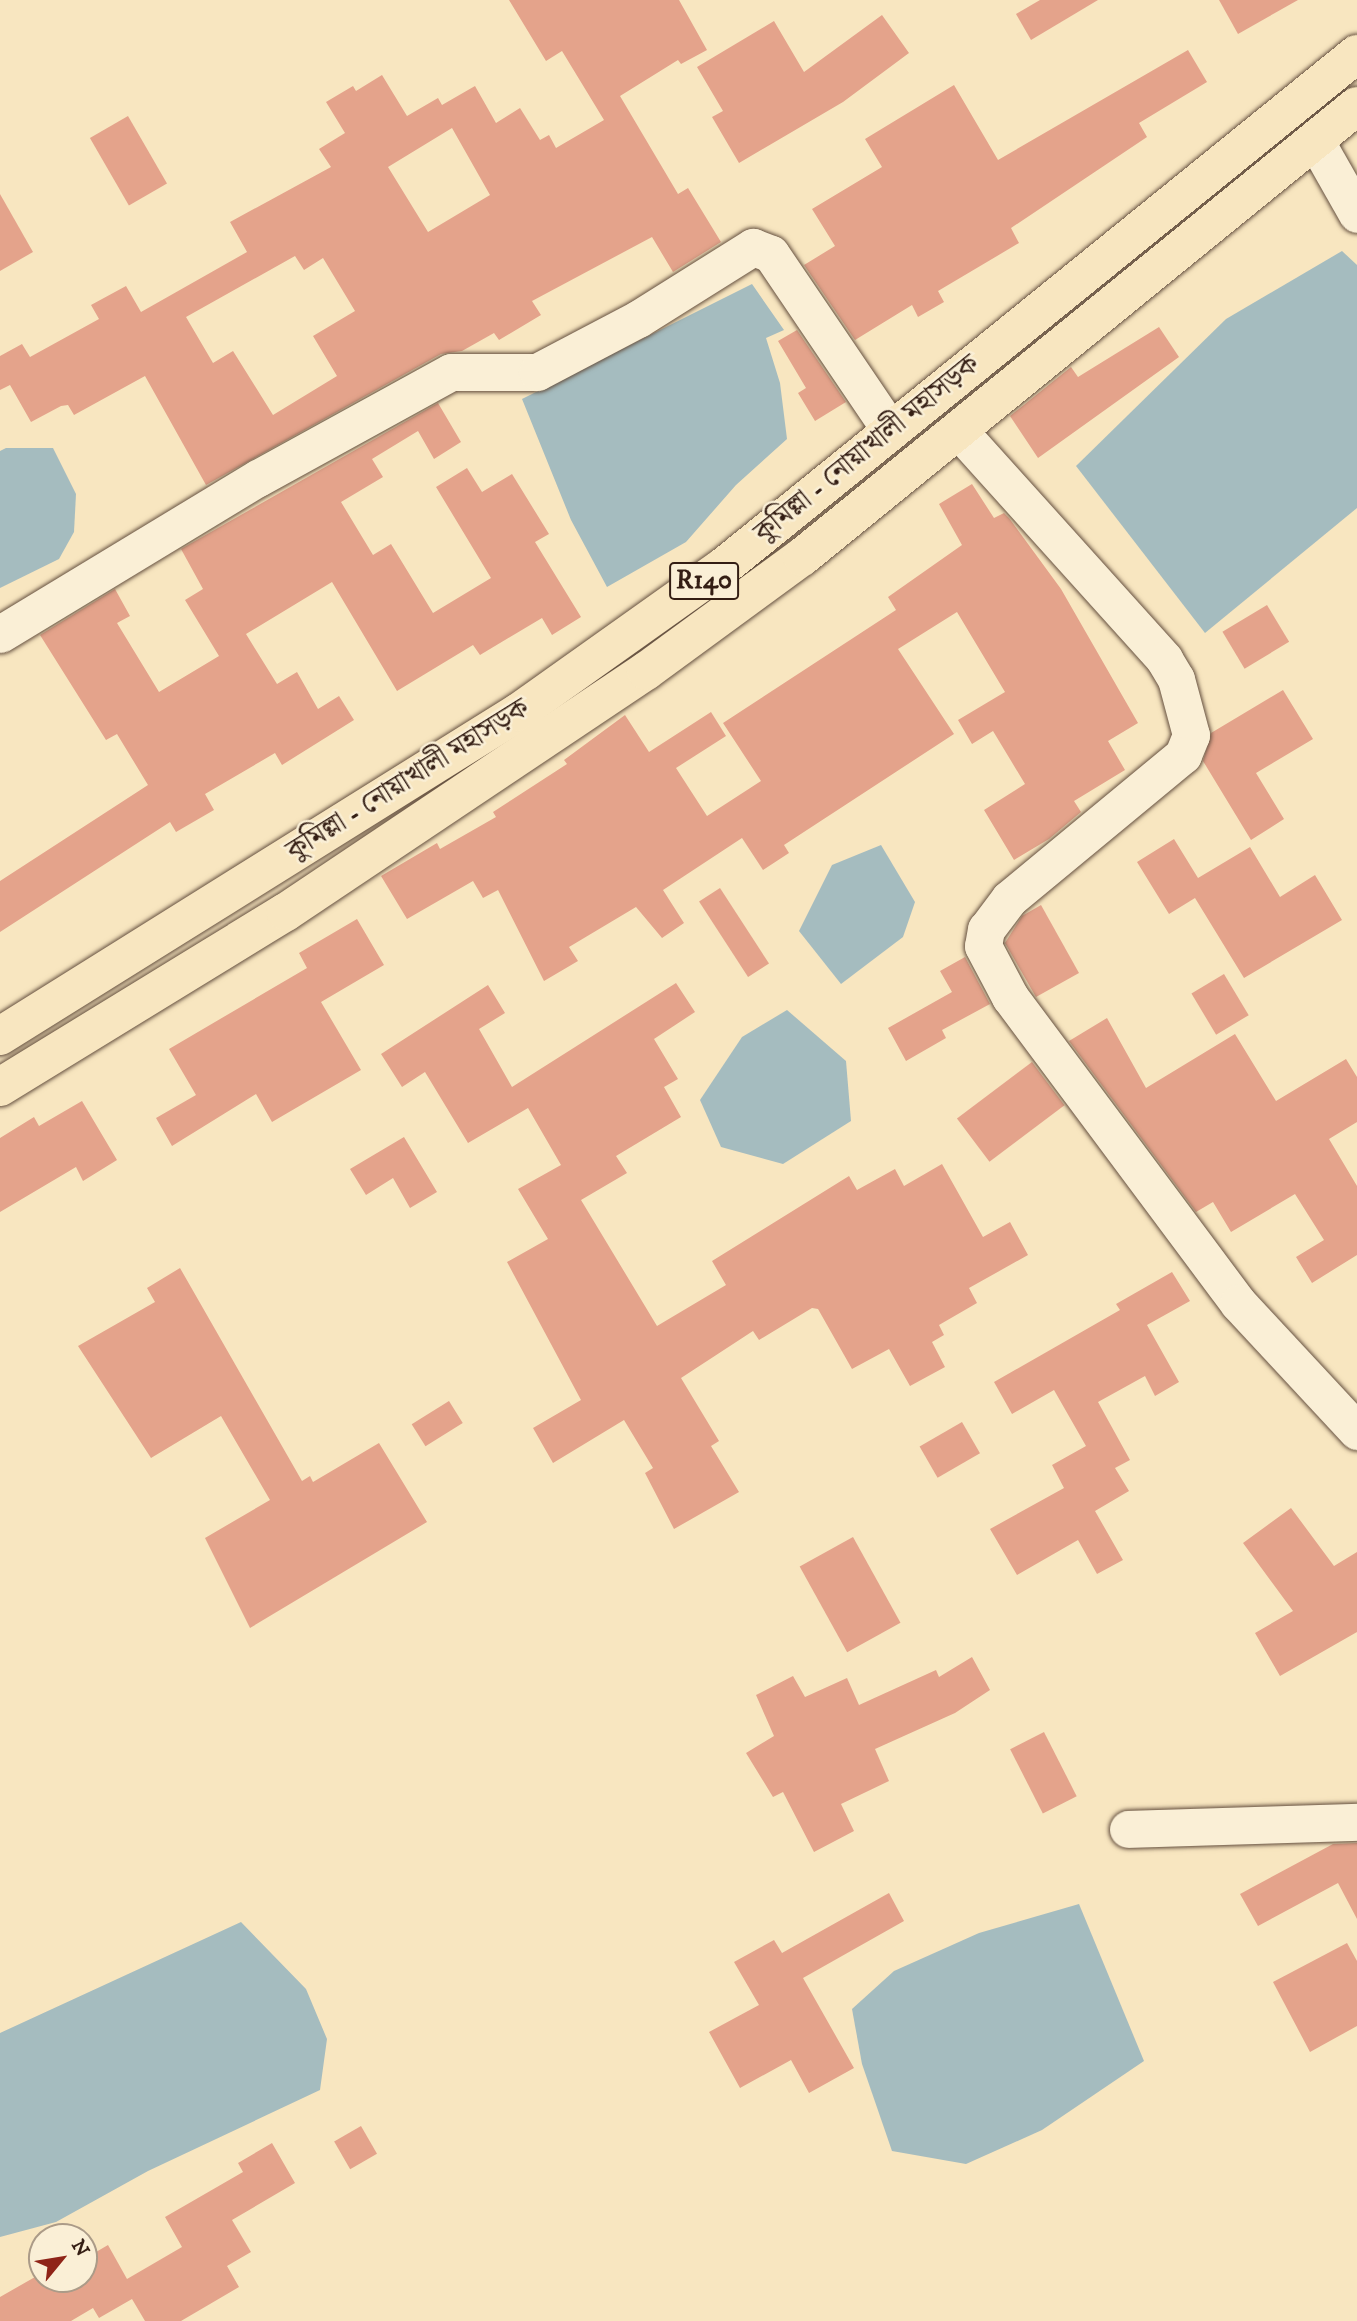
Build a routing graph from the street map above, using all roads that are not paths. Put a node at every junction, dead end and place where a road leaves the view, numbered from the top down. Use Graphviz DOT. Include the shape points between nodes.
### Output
graph roads {
  1 [pos="1357,54"];
  2 [pos="1357,106"];
  3 [pos="1315,140"];
  4 [pos="1357,214"];
  5 [pos="889,428"];
  6 [pos="959,431"];
  7 [pos="0,634"];
  8 [pos="0,1036"];
  9 [pos="0,1087"];
  10 [pos="1357,1432"];
  11 [pos="1357,1822"];
  12 [pos="1128,1829"];
  1 -- 5 [label="main road, কুমিল্লা - নোয়াখালী মহাসড়ক / R140"];
  2 -- 3 [label="main road, কুমিল্লা - নোয়াখালী মহাসড়ক / R140"];
  3 -- 4 [label="street"];
  3 -- 6 [label="main road, কুমিল্লা - নোয়াখালী মহাসড়ক / R140"];
  5 -- 7 [label="street" via="771,254 754,247 638,319 537,372 451,372 246,485"];
  5 -- 8 [label="main road, কুমিল্লা - নোয়াখালী মহাসড়ক / R140" via="722,568 519,712"];
  6 -- 9 [label="main road, কুমিল্লা - নোয়াখালী মহাসড়ক / R140" via="802,557 594,707 286,912"];
  6 -- 10 [label="street" via="1164,659 1176,679 1191,735 1183,755 1009,898 986,929 983,946 1010,997 1214,1272"];
  11 -- 12 [label="street"];
}
